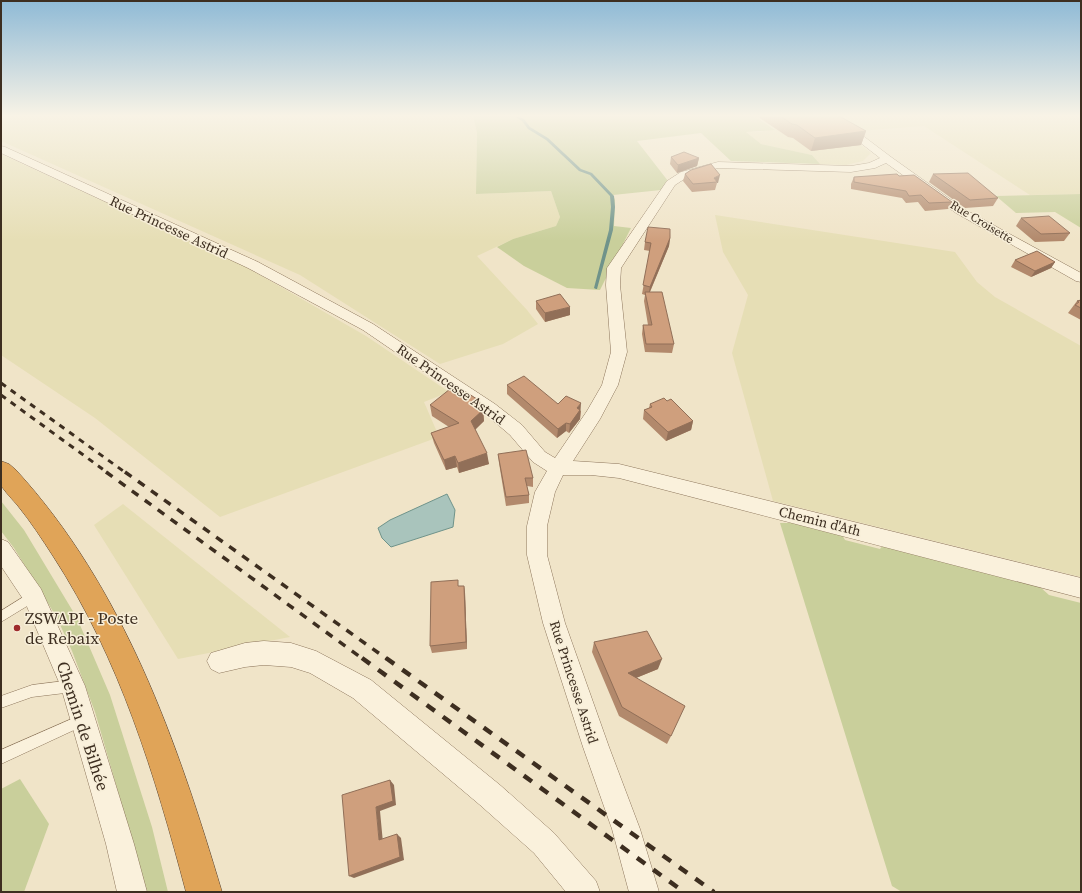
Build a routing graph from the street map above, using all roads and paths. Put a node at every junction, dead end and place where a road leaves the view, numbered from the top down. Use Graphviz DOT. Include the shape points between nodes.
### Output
graph roads {
  1 [pos="20,158"];
  2 [pos="884,158"];
  3 [pos="887,160"];
  4 [pos="1081,278"];
  5 [pos="558,468"];
  6 [pos="1,470"];
  7 [pos="1,548"];
  8 [pos="1081,588"];
  9 [pos="33,596"];
  10 [pos="1,617"];
  11 [pos="219,661"];
  12 [pos="73,686"];
  13 [pos="1,702"];
  14 [pos="83,720"];
  15 [pos="1,757"];
  16 [pos="132,892"];
  17 [pos="204,892"];
  18 [pos="585,892"];
  19 [pos="644,892"];
  1 -- 5 [label="street, Rue Princesse Astrid" via="253,265 368,327 489,408 516,430 540,457"];
  2 -- 3 [label="street, Rue Croisette"];
  3 -- 4 [label="street, Rue Croisette" via="960,210"];
  3 -- 5 [label="street" via="851,169 718,165 698,169 671,183 614,268 613,285 619,352 610,386 594,415"];
  5 -- 8 [label="street, Chemin d'Ath" via="619,471"];
  5 -- 19 [label="street, Rue Princesse Astrid" via="543,499 537,526 537,555 554,622 626,829"];
  6 -- 17 [label="highway" via="73,561 117,640 150,717 189,836"];
  7 -- 9 [label="street, Chemin de Bilhée"];
  9 -- 10 [label="lane"];
  9 -- 12 [label="street, Chemin de Bilhée"];
  11 -- 18 [label="street" via="264,653 291,655 316,663 362,689 544,843"];
  12 -- 13 [label="lane" via="32,692"];
  12 -- 14 [label="street, Chemin de Bilhée"];
  14 -- 15 [label="lane"];
  14 -- 16 [label="street, Chemin de Bilhée"];
}
